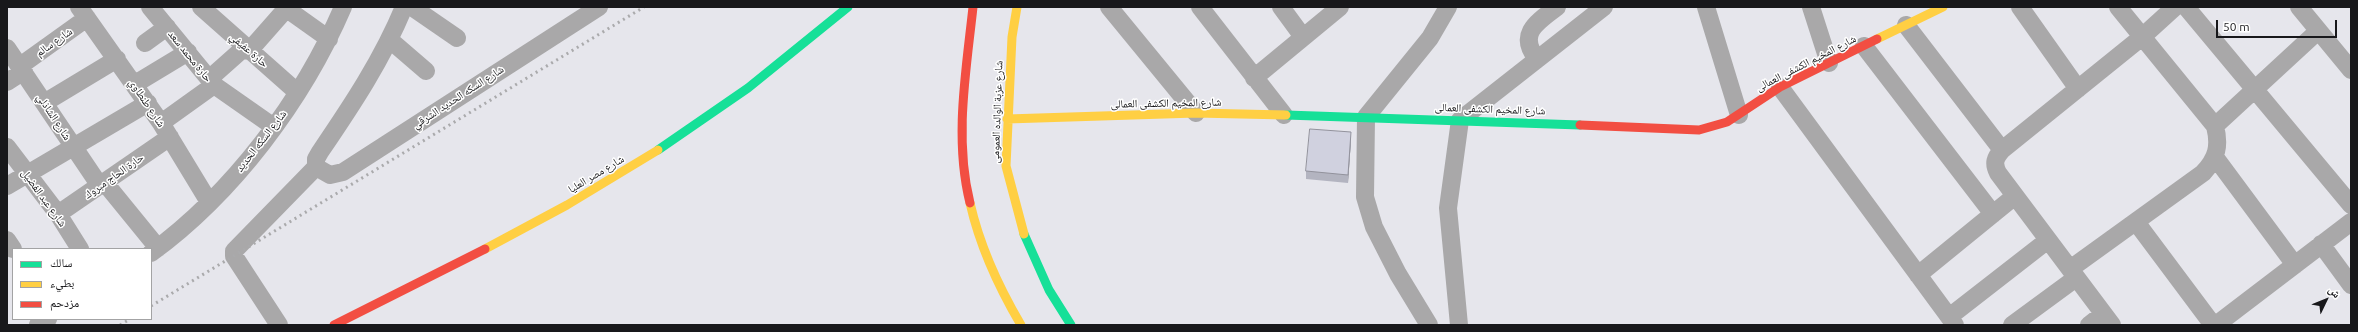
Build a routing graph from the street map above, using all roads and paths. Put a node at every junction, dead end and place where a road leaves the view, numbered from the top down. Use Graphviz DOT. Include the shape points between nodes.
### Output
graph roads {
  1 [pos="150,7"];
  2 [pos="201,7"];
  3 [pos="343,7"];
  4 [pos="404,7"];
  5 [pos="412,7"];
  6 [pos="848,7"];
  7 [pos="973,7"];
  8 [pos="1017,7"];
  9 [pos="1109,7"];
  10 [pos="1200,7"];
  11 [pos="1281,7"];
  12 [pos="1340,7"];
  13 [pos="1448,7"];
  14 [pos="1557,7"];
  15 [pos="1604,7"];
  16 [pos="1706,7"];
  17 [pos="1811,7"];
  18 [pos="1943,7"];
  19 [pos="2020,7"];
  20 [pos="2118,7"];
  21 [pos="2175,7"];
  22 [pos="2186,7"];
  23 [pos="2299,7"];
  24 [pos="285,8"];
  25 [pos="589,10"];
  26 [pos="83,13"];
  27 [pos="1906,25"];
  28 [pos="167,27"];
  29 [pos="2318,30"];
  30 [pos="1303,37"];
  31 [pos="2142,37"];
  32 [pos="457,38"];
  33 [pos="329,39"];
  34 [pos="390,40"];
  35 [pos="145,42"];
  36 [pos="1864,46"];
  37 [pos="7,48"];
  38 [pos="247,49"];
  39 [pos="188,52"];
  40 [pos="117,59"];
  41 [pos="1537,59"];
  42 [pos="1829,63"];
  43 [pos="22,68"];
  44 [pos="2351,70"];
  45 [pos="426,71"];
  46 [pos="1254,78"];
  47 [pos="7,82"];
  48 [pos="212,82"];
  49 [pos="135,84"];
  50 [pos="1780,87"];
  51 [pos="2078,89"];
  52 [pos="2255,90"];
  53 [pos="297,92"];
  54 [pos="44,103"];
  55 [pos="148,103"];
  56 [pos="1196,113"];
  57 [pos="1284,115"];
  58 [pos="1739,115"];
  59 [pos="1366,117"];
  60 [pos="1007,119"];
  61 [pos="1460,120"];
  62 [pos="2215,126"];
  63 [pos="274,127"];
  64 [pos="166,130"];
  65 [pos="73,146"];
  66 [pos="7,147"];
  67 [pos="2002,150"];
  68 [pos="2215,157"];
  69 [pos="316,168"];
  70 [pos="27,174"];
  71 [pos="102,185"];
  72 [pos="7,186"];
  73 [pos="2015,196"];
  74 [pos="209,202"];
  75 [pos="2351,205"];
  76 [pos="58,214"];
  77 [pos="1993,214"];
  78 [pos="2136,222"];
  79 [pos="2351,222"];
  80 [pos="2048,240"];
  81 [pos="2321,244"];
  82 [pos="79,248"];
  83 [pos="155,250"];
  84 [pos="2295,264"];
  85 [pos="2073,273"];
  86 [pos="1918,275"];
  87 [pos="2351,284"];
  88 [pos="2107,319"];
  89 [pos="1952,321"];
  90 [pos="279,325"];
  91 [pos="334,325"];
  92 [pos="1021,325"];
  93 [pos="1070,325"];
  94 [pos="1429,325"];
  95 [pos="1459,325"];
  96 [pos="2012,325"];
  97 [pos="2089,325"];
  98 [pos="2213,325"];
  99 [pos="2216,325"];
  1 -- 28 [label="street, حارة محمد سعد"];
  2 -- 38 [label="street, حارة عفيفي"];
  3 -- 33 [label="street, شارع السكه الحديد"];
  4 -- 34 [label="street"];
  5 -- 32 [label="street"];
  6 -- 91 [label="street, شارع مصر العليا" via="750,86 615,178 520,231"];
  7 -- 92 [label="street" via="962,116 966,190 986,262 1002,296"];
  8 -- 60 [label="street, شارع عزبة الوالده العمومى" via="1012,37"];
  9 -- 56 [label="street"];
  10 -- 46 [label="street"];
  11 -- 30 [label="street"];
  12 -- 30 [label="street"];
  13 -- 59 [label="street" via="1430,38"];
  14 -- 41 [label="street" via="1534,24 1530,32 1528,42"];
  15 -- 41 [label="street"];
  16 -- 58 [label="street"];
  17 -- 42 [label="street"];
  18 -- 27 [label="street, شارع المخيم الكشفى العمالى"];
  19 -- 51 [label="street"];
  20 -- 31 [label="street"];
  21 -- 31 [label="street"];
  22 -- 52 [label="street"];
  23 -- 29 [label="street"];
  24 -- 33 [label="street"];
  24 -- 38 [label="street, حارة الحاج مبروك"];
  25 -- 69 [label="street, شارع السكه الحديد الشرقي" via="343,172 330,175"];
  26 -- 40 [label="street, شارع طنطاوي"];
  26 -- 43 [label="street, شارع سالم"];
  27 -- 36 [label="street, شارع المخيم الكشفى العمالى"];
  27 -- 67 [label="street"];
  28 -- 35 [label="street"];
  28 -- 39 [label="street, حارة محمد سعد"];
  29 -- 44 [label="street"];
  29 -- 52 [label="street"];
  30 -- 46 [label="street"];
  31 -- 51 [label="street"];
  31 -- 62 [label="street"];
  33 -- 53 [label="street, شارع السكه الحديد"];
  34 -- 45 [label="street"];
  34 -- 69 [label="street" via="367,82 320,152 316,159"];
  36 -- 42 [label="street, شارع المخيم الكشفى العمالى"];
  36 -- 77 [label="street"];
  37 -- 43 [label="street, شارع الشاذلي"];
  38 -- 48 [label="street, حارة الحاج مبروك"];
  38 -- 53 [label="street, حارة عفيفي"];
  39 -- 48 [label="street, حارة محمد سعد"];
  39 -- 49 [label="street"];
  40 -- 49 [label="street, شارع طنطاوي"];
  40 -- 54 [label="street"];
  41 -- 61 [label="street"];
  42 -- 50 [label="street, شارع المخيم الكشفى العمالى"];
  43 -- 47 [label="street, شارع سالم"];
  43 -- 54 [label="street, شارع الشاذلي"];
  46 -- 57 [label="street"];
  48 -- 63 [label="street, حارة محمد سعد"];
  48 -- 64 [label="street, حارة الحاج مبروك"];
  49 -- 55 [label="street, شارع طنطاوي"];
  50 -- 58 [label="street, شارع المخيم الكشفى العمالى"];
  50 -- 86 [label="street"];
  51 -- 67 [label="street"];
  52 -- 62 [label="street"];
  52 -- 75 [label="street"];
  53 -- 63 [label="street, شارع السكه الحديد"];
  54 -- 65 [label="street, شارع الشاذلي"];
  55 -- 64 [label="street, شارع طنطاوي"];
  55 -- 65 [label="street"];
  56 -- 57 [label="street, شارع المخيم الكشفى العمالى"];
  56 -- 60 [label="street, شارع المخيم الكشفى العمالى"];
  57 -- 59 [label="street, شارع المخيم الكشفى العمالى"];
  58 -- 61 [label="street, شارع المخيم الكشفى العمالى" via="1720,125 1699,130"];
  59 -- 61 [label="street, شارع المخيم الكشفى العمالى"];
  59 -- 94 [label="street" via="1365,197 1374,226 1398,274"];
  60 -- 93 [label="street, شارع عزبة الوالده العمومى" via="1006,166 1016,209 1033,257"];
  61 -- 95 [label="street" via="1448,208"];
  62 -- 68 [label="street" via="2218,149"];
  63 -- 74 [label="street, شارع السكه الحديد"];
  64 -- 71 [label="street, حارة الحاج مبروك"];
  64 -- 74 [label="street, شارع طنطاوي"];
  65 -- 70 [label="street"];
  65 -- 71 [label="street, شارع الشاذلي"];
  66 -- 70 [label="street, شارع عبد الفضيل"];
  67 -- 73 [label="street" via="1994,166"];
  68 -- 78 [label="street" via="2203,173"];
  68 -- 84 [label="street"];
  69 -- 90 [label="street" via="234,251 234,256"];
  70 -- 72 [label="street"];
  70 -- 76 [label="street, شارع عبد الفضيل"];
  71 -- 76 [label="street, حارة الحاج مبروك"];
  71 -- 83 [label="street, شارع الشاذلي"];
  73 -- 77 [label="street"];
  73 -- 80 [label="street"];
  74 -- 83 [label="street, شارع السكه الحديد"];
  76 -- 82 [label="street, شارع عبد الفضيل"];
  77 -- 86 [label="street"];
  78 -- 85 [label="street"];
  78 -- 98 [label="street"];
  79 -- 81 [label="street"];
  80 -- 85 [label="street"];
  80 -- 89 [label="street"];
  81 -- 84 [label="street"];
  81 -- 87 [label="street"];
  84 -- 99 [label="street"];
  85 -- 88 [label="street"];
  85 -- 96 [label="street"];
  86 -- 89 [label="street"];
  88 -- 97 [label="street"];
}
